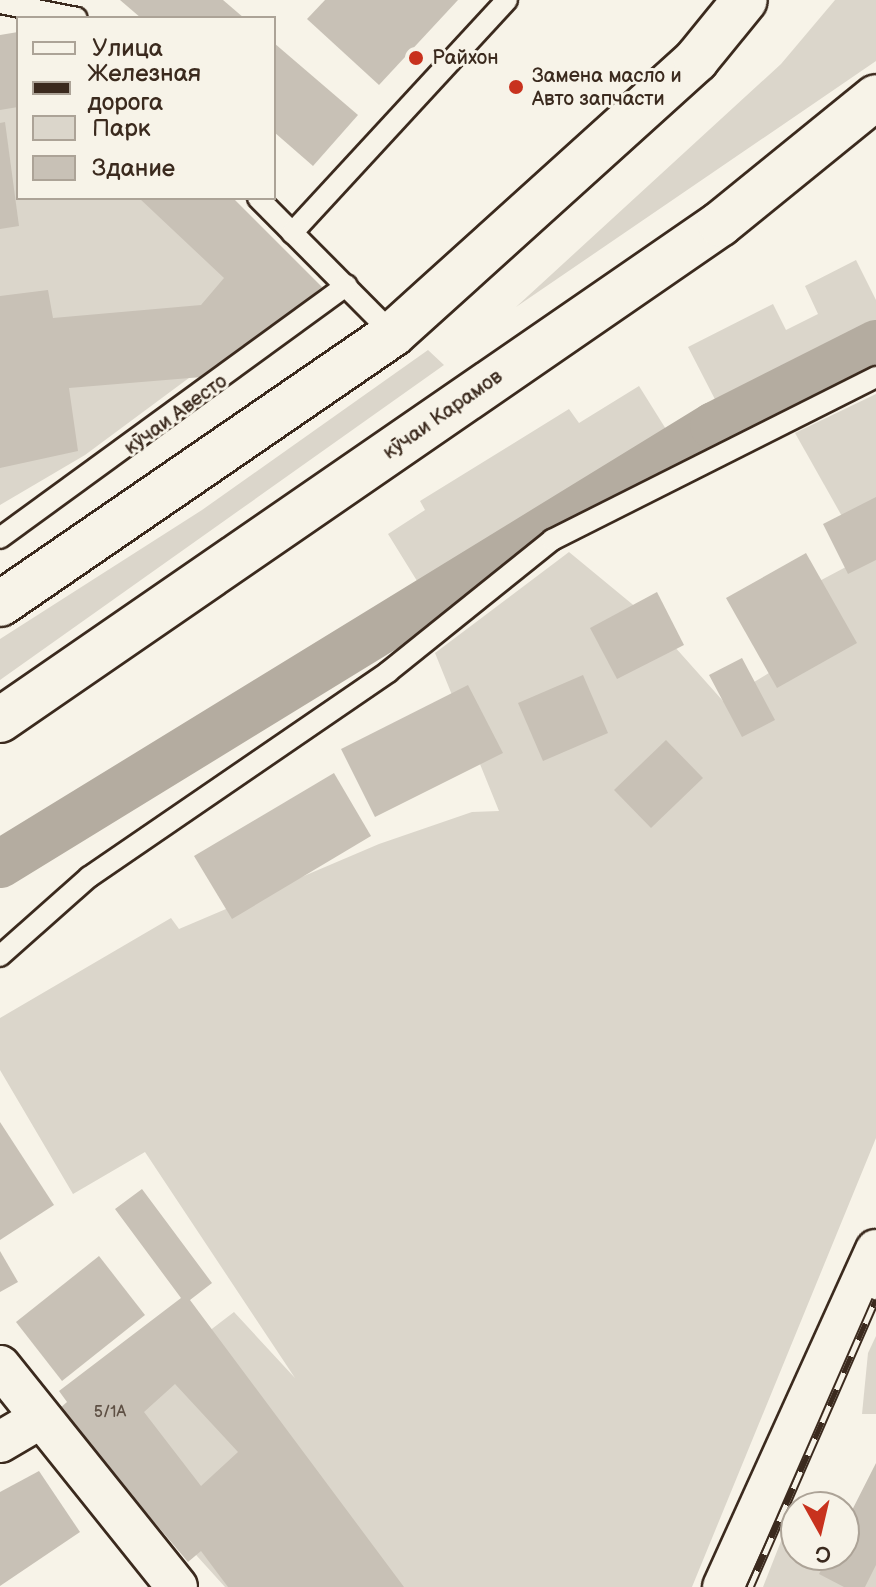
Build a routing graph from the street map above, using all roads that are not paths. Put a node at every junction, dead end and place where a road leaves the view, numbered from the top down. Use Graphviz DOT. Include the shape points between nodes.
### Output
graph roads {
  1 [pos="507,0"];
  2 [pos="745,0"];
  3 [pos="0,3"];
  4 [pos="67,16"];
  5 [pos="876,97"];
  6 [pos="260,200"];
  7 [pos="292,233"];
  8 [pos="347,285"];
  9 [pos="393,334"];
  10 [pos="876,377"];
  11 [pos="0,538"];
  12 [pos="0,604"];
  13 [pos="0,720"];
  14 [pos="0,956"];
  15 [pos="876,1250"];
  16 [pos="0,1366"];
  17 [pos="39,1419"];
  18 [pos="0,1442"];
  19 [pos="177,1587"];
  20 [pos="723,1587"];
  1 -- 7 [label="lane"];
  2 -- 9 [label="main road" via="696,60"];
  3 -- 4 [label="lane"];
  5 -- 13 [label="main road, кӯчаи Карамов" via="720,224"];
  6 -- 7 [label="lane"];
  7 -- 8 [label="lane"];
  8 -- 9 [label="lane"];
  8 -- 11 [label="lane, кӯчаи Авесто"];
  9 -- 12 [label="main road"];
  10 -- 14 [label="lane" via="552,540 388,672 89,877"];
  15 -- 20 [label="street"];
  16 -- 17 [label="street"];
  17 -- 18 [label="street"];
  17 -- 19 [label="street"];
}
